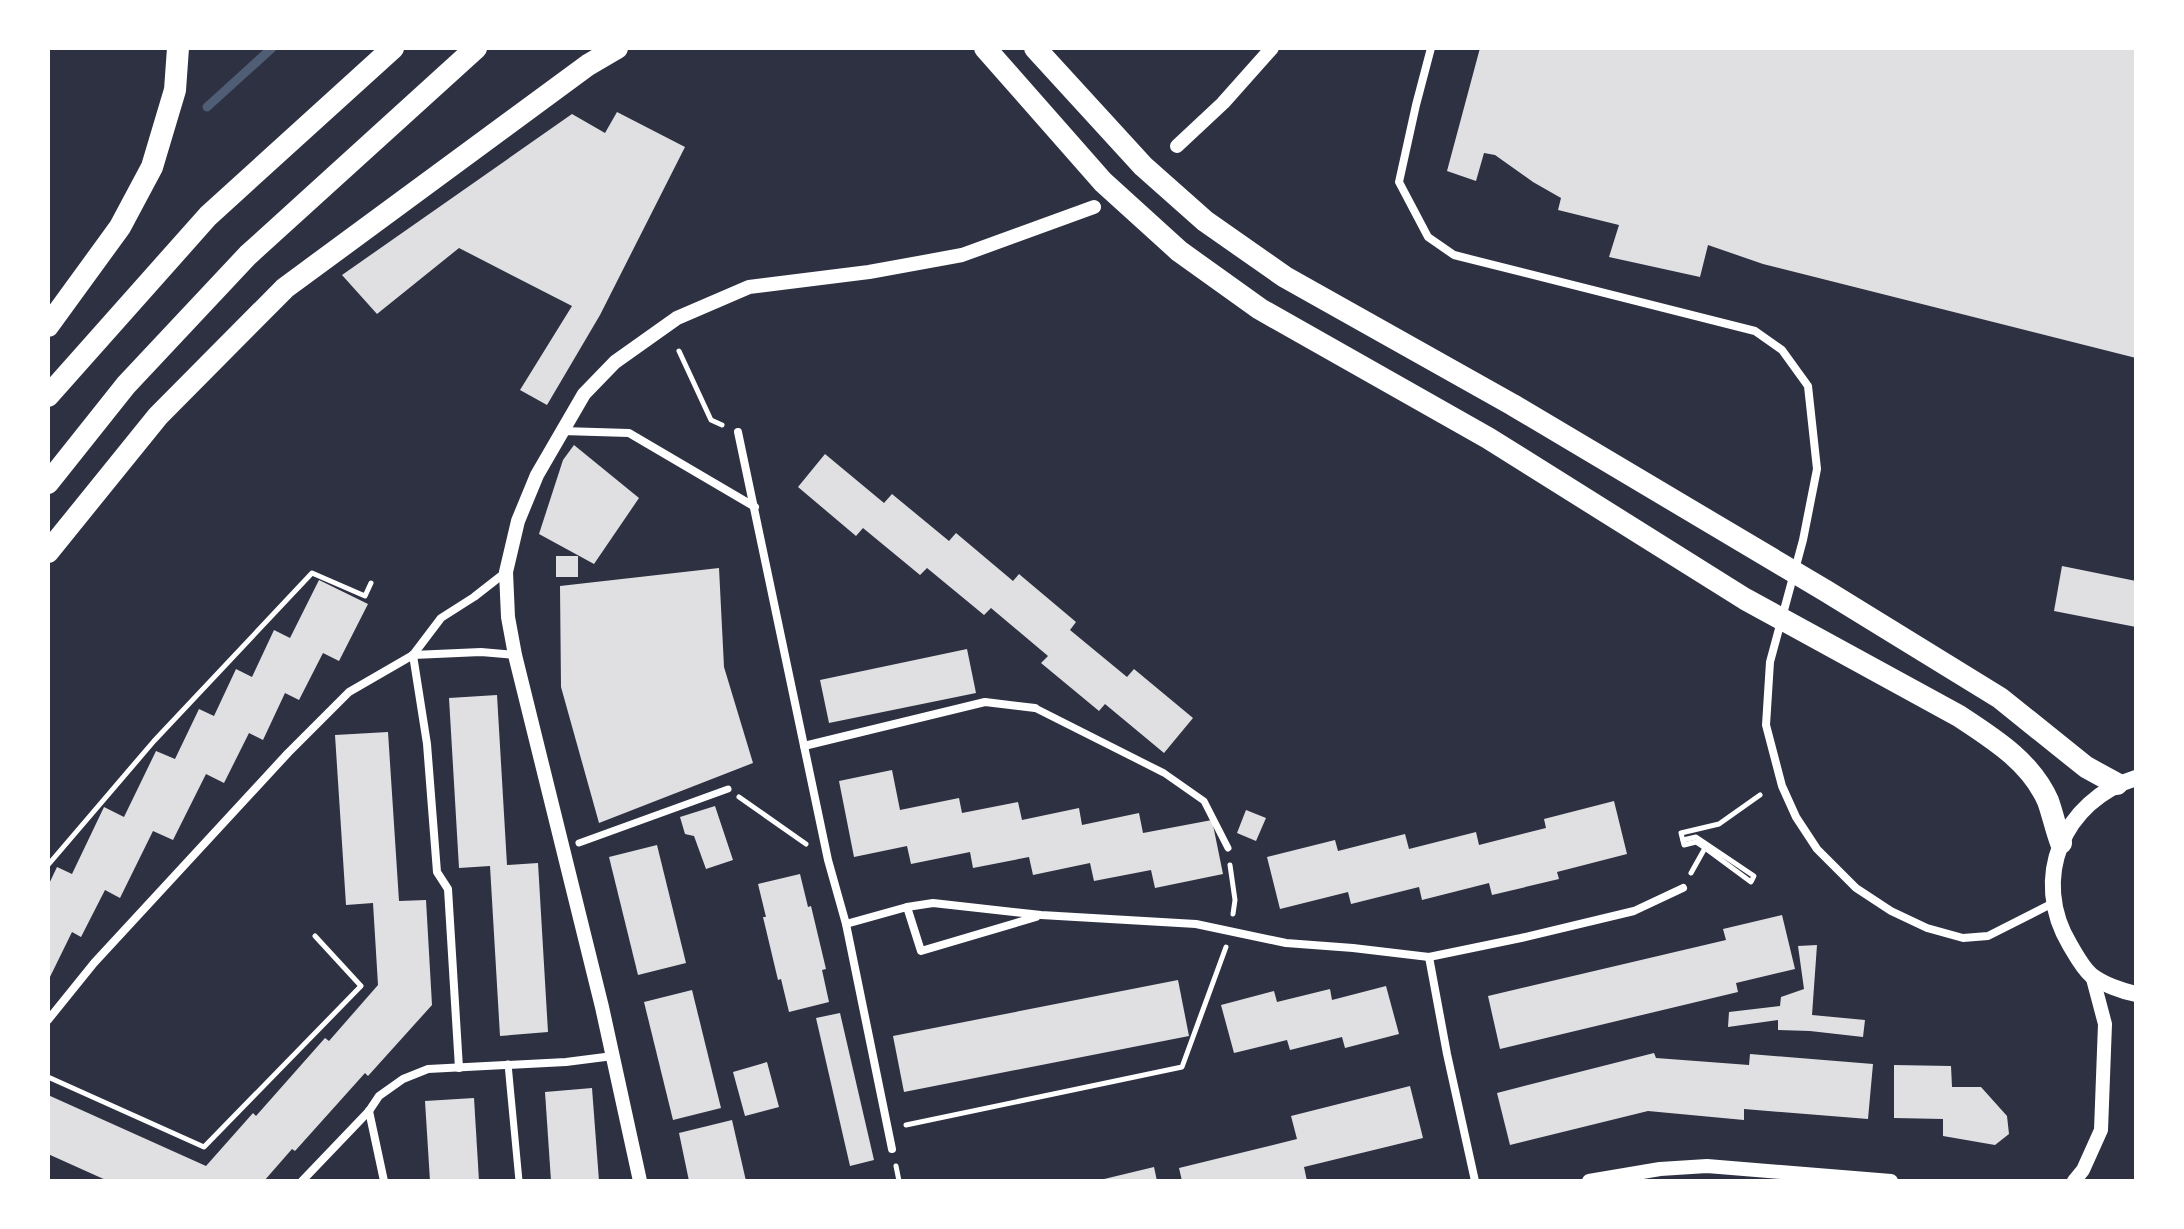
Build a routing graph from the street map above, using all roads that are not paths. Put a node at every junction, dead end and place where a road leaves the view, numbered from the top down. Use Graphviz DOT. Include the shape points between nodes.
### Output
graph roads {
  1 [pos="178,48"];
  2 [pos="393,48"];
  3 [pos="476,48"];
  4 [pos="617,48"];
  5 [pos="969,48"];
  6 [pos="1035,48"];
  7 [pos="1272,48"];
  8 [pos="1431,48"];
  9 [pos="992,56"];
  10 [pos="1177,146"];
  11 [pos="1094,207"];
  12 [pos="48,326"];
  13 [pos="48,396"];
  14 [pos="562,431"];
  15 [pos="738,432"];
  16 [pos="48,483"];
  17 [pos="755,507"];
  18 [pos="48,552"];
  19 [pos="506,572"];
  20 [pos="413,655"];
  21 [pos="515,655"];
  22 [pos="1035,708"];
  23 [pos="804,746"];
  24 [pos="2127,781"];
  25 [pos="728,789"];
  26 [pos="579,843"];
  27 [pos="2061,843"];
  28 [pos="1228,848"];
  29 [pos="1683,888"];
  30 [pos="2053,903"];
  31 [pos="907,907"];
  32 [pos="1041,915"];
  33 [pos="846,924"];
  34 [pos="1429,957"];
  35 [pos="2092,975"];
  36 [pos="2136,994"];
  37 [pos="48,1020"];
  38 [pos="613,1056"];
  39 [pos="508,1064"];
  40 [pos="459,1068"];
  41 [pos="369,1111"];
  42 [pos="892,1149"];
  43 [pos="1616,1179"];
  44 [pos="302,1181"];
  45 [pos="384,1181"];
  46 [pos="519,1181"];
  47 [pos="640,1181"];
  48 [pos="1475,1181"];
  49 [pos="1589,1181"];
  50 [pos="1891,1181"];
  51 [pos="2074,1181"];
  1 -- 12 [label="highway" via="175,90 152,167 120,227"];
  2 -- 13 [label="highway" via="208,216"];
  3 -- 16 [label="highway" via="248,255 126,385"];
  4 -- 18 [label="highway" via="285,288 158,416"];
  5 -- 9 [label="highway"];
  6 -- 24 [label="highway" via="1143,166 1205,221 1285,277 1826,591 2000,698 2086,767"];
  7 -- 10 [label="street"];
  8 -- 30 [label="street" via="1399,182 1428,237 1454,255 1755,331 1782,350 1808,386 1817,469 1770,662 1766,725 1782,786 1817,849 1856,888 1891,911 1963,938 1988,936"];
  9 -- 27 [label="highway" via="1103,182 1179,251 1260,309 1488,438 1745,599 1993,738 2031,771 2048,801"];
  11 -- 14 [label="street" via="962,255 734,293 677,318 615,362 584,394"];
  14 -- 17 [label="street" via="629,433"];
  14 -- 19 [label="street" via="518,521"];
  15 -- 17 [label="street"];
  17 -- 23 [label="street"];
  19 -- 20 [label="street" via="441,618"];
  19 -- 21 [label="street"];
  20 -- 21 [label="street"];
  20 -- 37 [label="street" via="349,692 94,963"];
  20 -- 40 [label="street" via="427,744 437,872 448,889"];
  21 -- 38 [label="street"];
  22 -- 23 [label="street" via="985,702"];
  22 -- 28 [label="street" via="1164,773 1204,801"];
  23 -- 33 [label="street"];
  24 -- 27 [label="main road" via="2094,799"];
  25 -- 26 [label="street"];
  27 -- 30 [label="main road" via="2053,872"];
  29 -- 34 [label="street" via="1634,911"];
  30 -- 35 [label="main road" via="2062,931"];
  31 -- 32 [label="street" via="933,903"];
  31 -- 32 [label="street" via="921,951"];
  31 -- 33 [label="street"];
  32 -- 34 [label="street" via="1196,924 1286,943"];
  33 -- 42 [label="street"];
  34 -- 48 [label="street"];
  35 -- 36 [label="main road"];
  35 -- 51 [label="street" via="2105,1024 2101,1130"];
  38 -- 39 [label="street"];
  38 -- 47 [label="street"];
  39 -- 40 [label="street"];
  39 -- 46 [label="street"];
  40 -- 41 [label="street" via="428,1069 403,1079 379,1096"];
  41 -- 44 [label="street"];
  41 -- 45 [label="street"];
  43 -- 49 [label="street"];
  43 -- 50 [label="street" via="1707,1166"];
}
